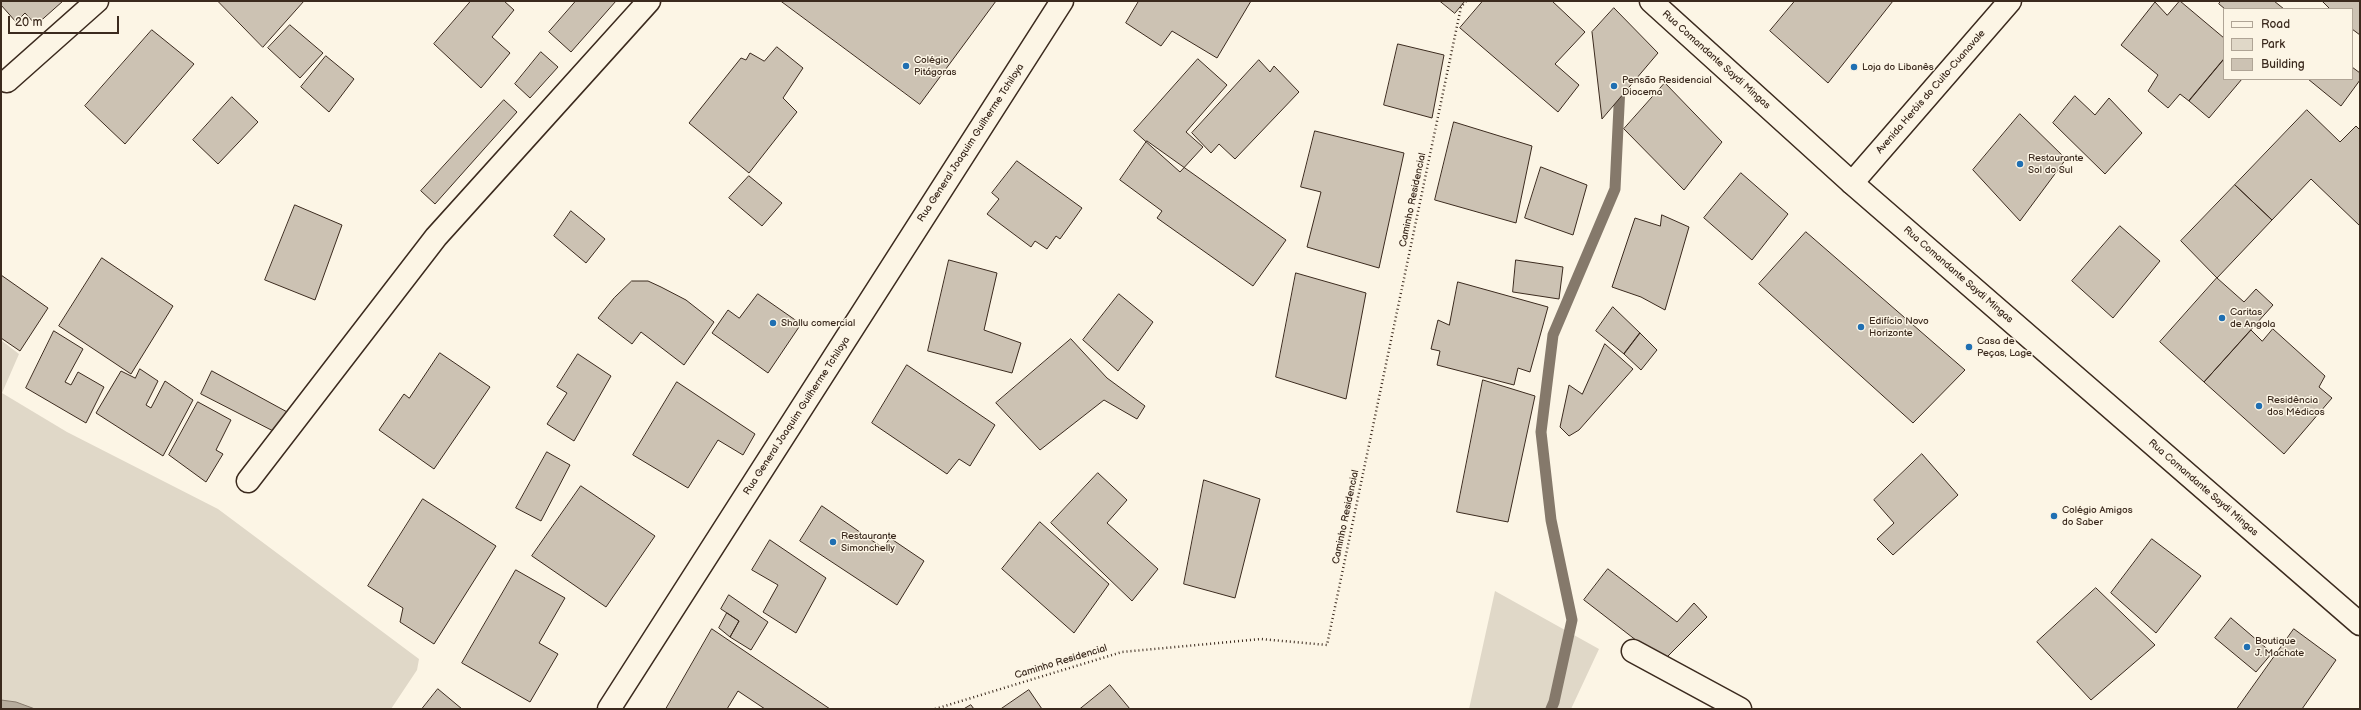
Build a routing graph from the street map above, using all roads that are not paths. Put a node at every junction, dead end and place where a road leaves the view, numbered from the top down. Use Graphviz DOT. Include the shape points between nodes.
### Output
graph roads {
  1 [pos="97,1"];
  2 [pos="649,1"];
  3 [pos="1062,1"];
  4 [pos="1651,1"];
  5 [pos="2010,1"];
  6 [pos="7,81"];
  7 [pos="1852,183"];
  8 [pos="248,481"];
  9 [pos="2360,624"];
  10 [pos="1633,651"];
  11 [pos="609,709"];
  12 [pos="1740,709"];
  1 -- 6 [label="street"];
  2 -- 8 [label="street" via="436,237"];
  3 -- 11 [label="street, Rua General Joaquim Guilherme Tchiloya"];
  4 -- 7 [label="street, Rua Comandante Saydi Mingas"];
  5 -- 7 [label="street, Avenida Heróis do Cuito-Cuanavale"];
  7 -- 9 [label="street, Rua Comandante Saydi Mingas"];
  10 -- 12 [label="street"];
}
